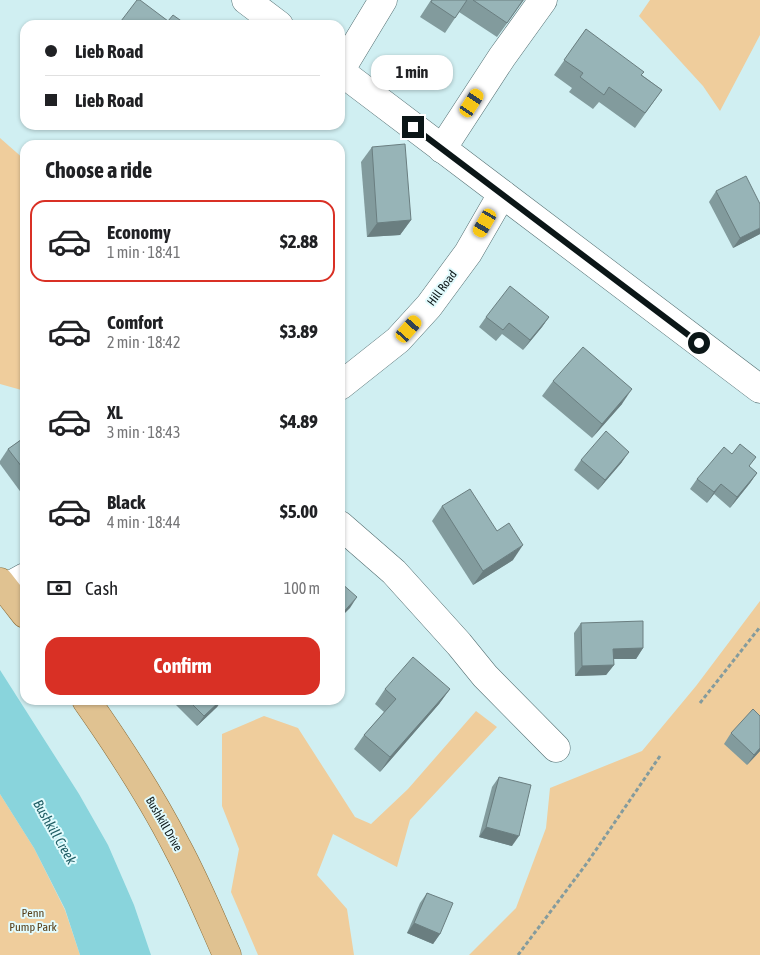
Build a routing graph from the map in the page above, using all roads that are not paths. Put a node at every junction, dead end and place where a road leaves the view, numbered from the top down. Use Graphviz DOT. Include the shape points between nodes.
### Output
graph roads {
  1 [pos="246,0"];
  2 [pos="383,0"];
  3 [pos="543,0"];
  4 [pos="272,20"];
  5 [pos="345,63"];
  6 [pos="345,75"];
  7 [pos="442,149"];
  8 [pos="502,194"];
  9 [pos="345,382"];
  10 [pos="760,389"];
  11 [pos="345,530"];
  12 [pos="10,582"];
  13 [pos="20,603"];
  14 [pos="90,705"];
  15 [pos="556,748"];
  16 [pos="227,955"];
  1 -- 4 [label="street"];
  2 -- 5 [label="street"];
  3 -- 7 [label="street"];
  6 -- 7 [label="street"];
  7 -- 8 [label="street"];
  8 -- 9 [label="street, Hill Road" via="468,253 429,306 398,340"];
  8 -- 10 [label="street"];
  11 -- 15 [label="street" via="394,572 485,676"];
  12 -- 13 [label="main road"];
  14 -- 16 [label="main road, Bushkill Drive" via="116,742 176,845"];
}
